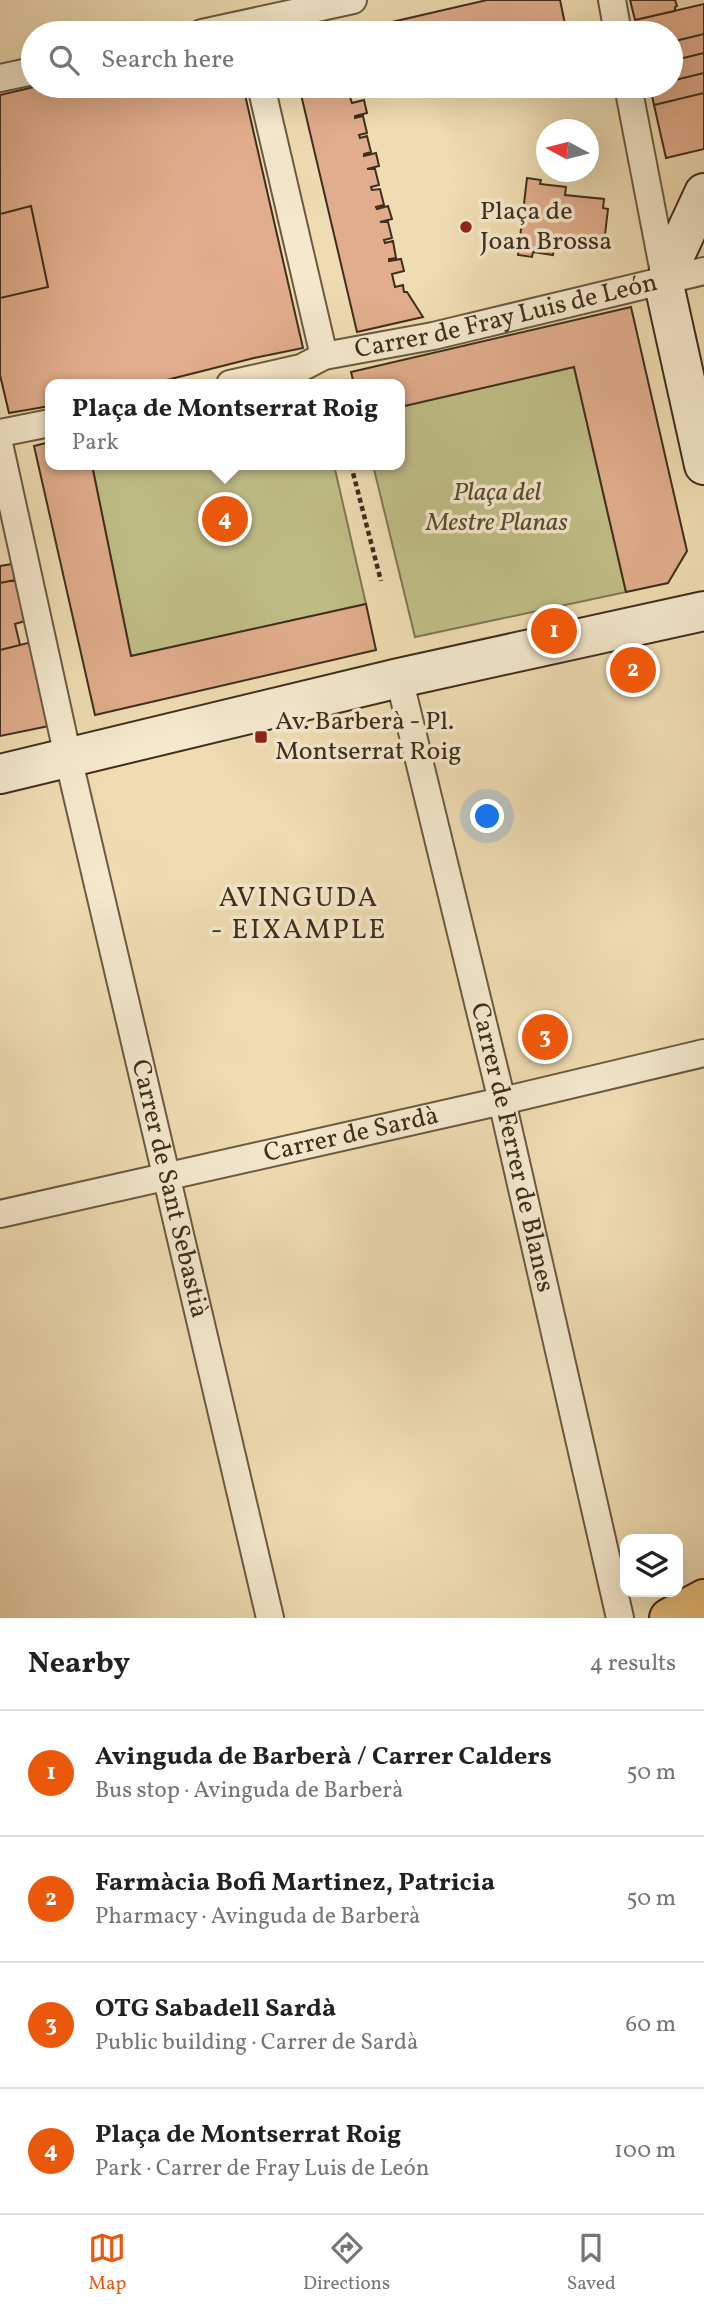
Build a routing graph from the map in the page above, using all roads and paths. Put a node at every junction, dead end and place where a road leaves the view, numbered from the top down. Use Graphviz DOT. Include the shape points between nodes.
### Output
graph roads {
  1 [pos="353,0"];
  2 [pos="612,0"];
  3 [pos="245,19"];
  4 [pos="616,21"];
  5 [pos="21,74"];
  6 [pos="0,78"];
  7 [pos="264,98"];
  8 [pos="630,98"];
  9 [pos="704,193"];
  10 [pos="704,271"];
  11 [pos="666,280"];
  12 [pos="324,356"];
  13 [pos="252,379"];
  14 [pos="45,424"];
  15 [pos="0,433"];
  16 [pos="0,448"];
  17 [pos="704,465"];
  18 [pos="352,470"];
  19 [pos="381,581"];
  20 [pos="704,611"];
  21 [pos="399,678"];
  22 [pos="68,757"];
  23 [pos="0,774"];
  24 [pos="704,1053"];
  25 [pos="502,1101"];
  26 [pos="167,1175"];
  27 [pos="0,1214"];
  28 [pos="270,1618"];
  29 [pos="620,1618"];
  1 -- 3 [label="street"];
  2 -- 4 [label="street"];
  5 -- 6 [label="street"];
  7 -- 12 [label="street"];
  8 -- 11 [label="street"];
  9 -- 11 [label="street"];
  10 -- 11 [label="street, Carrer de Fray Luis de León"];
  11 -- 12 [label="street, Carrer de Fray Luis de León" via="433,336"];
  11 -- 17 [label="street" via="668,308"];
  12 -- 13 [label="street, Carrer de Fray Luis de León" via="301,368"];
  14 -- 15 [label="street"];
  16 -- 22 [label="street, Carrer de Sant Sebastià"];
  18 -- 19 [label="path"];
  20 -- 21 [label="street"];
  21 -- 22 [label="street"];
  21 -- 25 [label="street, Carrer de Ferrer de Blanes"];
  22 -- 23 [label="street"];
  22 -- 26 [label="street, Carrer de Sant Sebastià"];
  24 -- 25 [label="street, Carrer de Sardà"];
  25 -- 26 [label="street, Carrer de Sardà"];
  25 -- 29 [label="street, Carrer de Ferrer de Blanes"];
  26 -- 27 [label="street, Carrer de Sardà"];
  26 -- 28 [label="street, Carrer de Sant Sebastià"];
}
